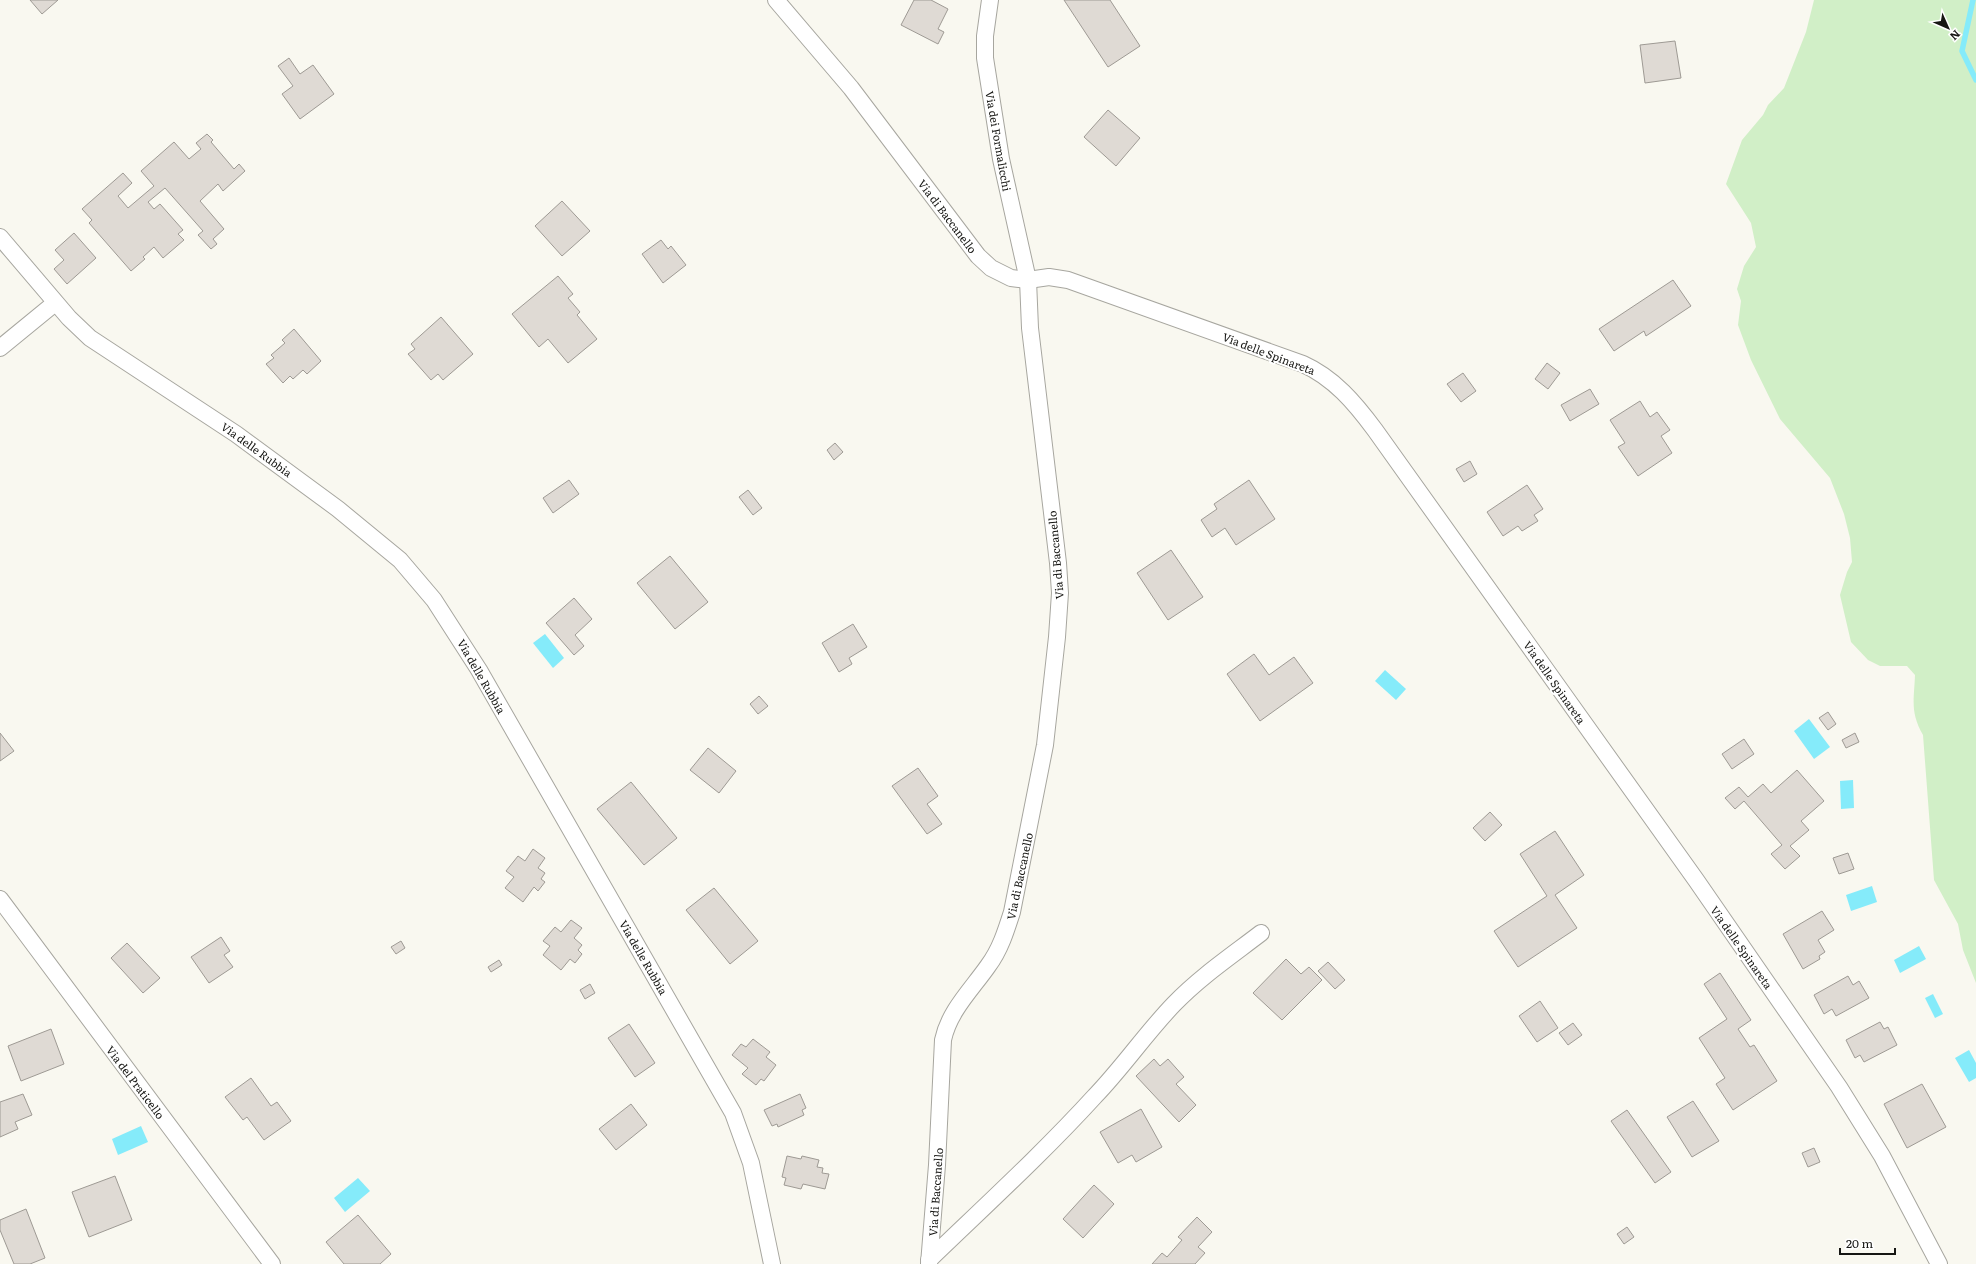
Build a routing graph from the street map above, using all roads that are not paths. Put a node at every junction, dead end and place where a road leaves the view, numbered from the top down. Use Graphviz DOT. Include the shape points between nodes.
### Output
graph roads {
  1 [pos="776,0"];
  2 [pos="990,0"];
  3 [pos="0,238"];
  4 [pos="1028,280"];
  5 [pos="55,303"];
  6 [pos="0,348"];
  7 [pos="0,899"];
  8 [pos="1261,933"];
  9 [pos="929,1262"];
  10 [pos="272,1264"];
  11 [pos="772,1264"];
  12 [pos="1939,1264"];
  1 -- 4 [label="street, Via di Baccanello" via="873,115 974,252 1003,275"];
  2 -- 4 [label="street, Via dei Formalicchi" via="984,48 989,87 1002,166"];
  3 -- 5 [label="street, Via delle Rubbia"];
  4 -- 9 [label="street, Via di Baccanello" via="1030,328 1059,578 1053,682 1038,783 1008,926 992,960 954,1012 943,1040 937,1172"];
  4 -- 12 [label="street, Via delle Spinareta" via="1050,277 1068,280 1303,364 1322,374 1351,400 1691,874 1834,1081 1882,1156"];
  5 -- 6 [label="street"];
  5 -- 11 [label="street, Via delle Rubbia" via="98,344 214,418 359,525 400,560 434,600 479,670 732,1113 751,1163"];
  7 -- 10 [label="street, Via del Praticello"];
  8 -- 9 [label="street" via="1180,998 1080,1113"];
}
